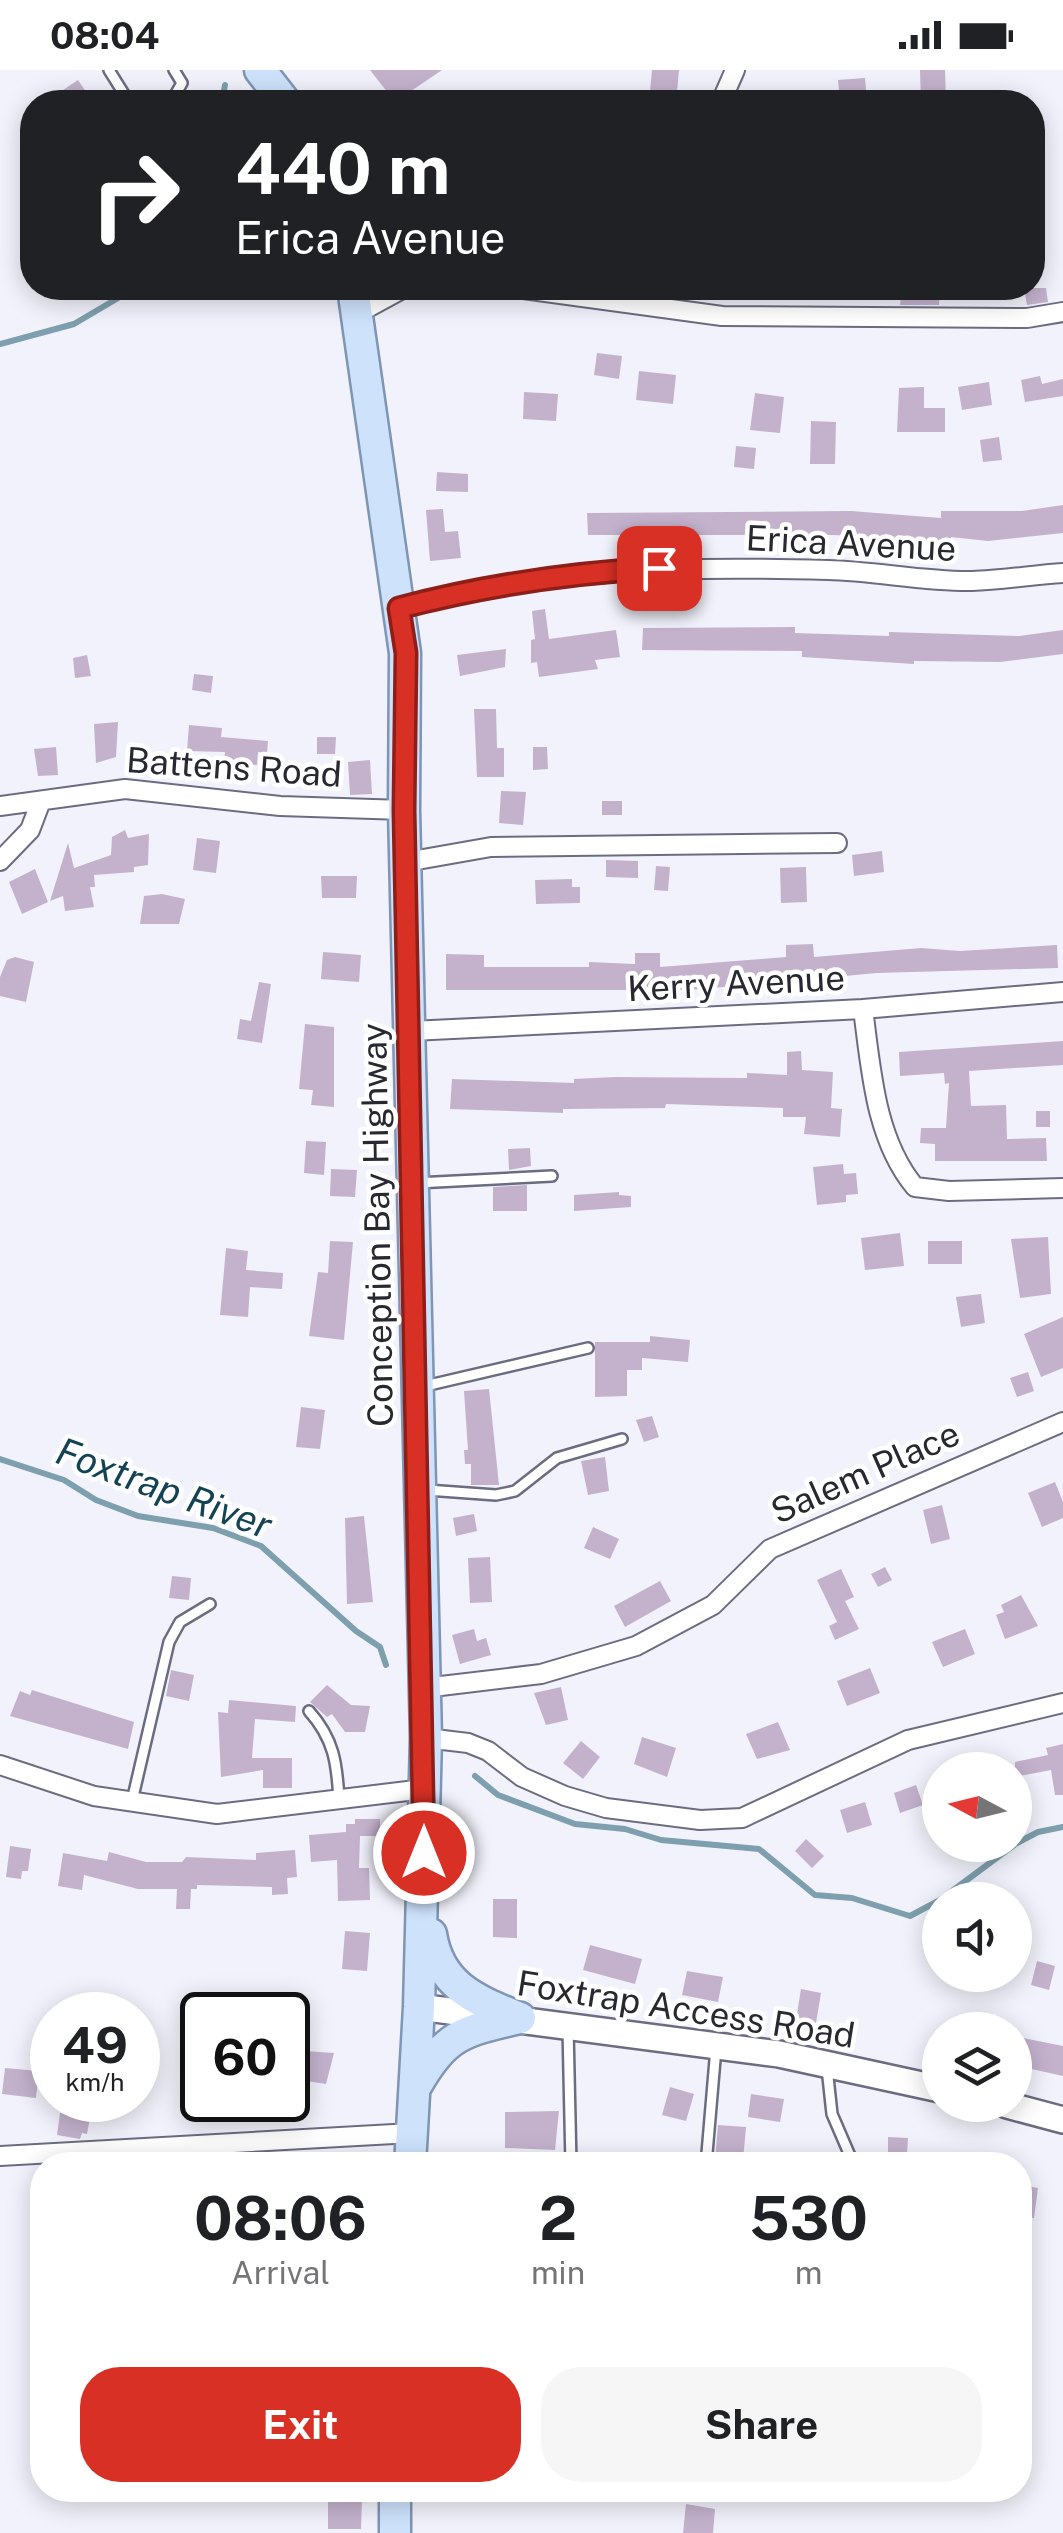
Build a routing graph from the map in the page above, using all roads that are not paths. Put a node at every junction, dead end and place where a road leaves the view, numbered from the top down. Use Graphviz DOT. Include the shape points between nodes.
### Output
graph roads {
  1 [pos="260,70"];
  2 [pos="276,90"];
  3 [pos="355,300"];
  4 [pos="609,300"];
  5 [pos="658,300"];
  6 [pos="656,306"];
  7 [pos="1063,312"];
  8 [pos="1063,573"];
  9 [pos="399,608"];
  10 [pos="41,801"];
  11 [pos="0,806"];
  12 [pos="404,810"];
  13 [pos="837,843"];
  14 [pos="0,861"];
  15 [pos="406,862"];
  16 [pos="1063,992"];
  17 [pos="864,1009"];
  18 [pos="411,1032"];
  19 [pos="552,1176"];
  20 [pos="413,1184"];
  21 [pos="1063,1188"];
  22 [pos="588,1348"];
  23 [pos="417,1387"];
  24 [pos="1063,1422"];
  25 [pos="622,1439"];
  26 [pos="420,1490"];
  27 [pos="210,1604"];
  28 [pos="424,1688"];
  29 [pos="1063,1703"];
  30 [pos="309,1712"];
  31 [pos="426,1738"];
  32 [pos="0,1764"];
  33 [pos="424,1789"];
  34 [pos="340,1800"];
  35 [pos="132,1804"];
  36 [pos="424,1886"];
  37 [pos="420,2008"];
  38 [pos="520,2018"];
  39 [pos="568,2025"];
  40 [pos="716,2044"];
  41 [pos="827,2064"];
  42 [pos="922,2085"];
  43 [pos="414,2089"];
  44 [pos="1032,2112"];
  45 [pos="1063,2120"];
  46 [pos="412,2133"];
  47 [pos="72,2152"];
  48 [pos="411,2152"];
  49 [pos="571,2152"];
  50 [pos="707,2152"];
  51 [pos="848,2152"];
  52 [pos="30,2154"];
  53 [pos="0,2156"];
  54 [pos="395,2502"];
  55 [pos="395,2533"];
  1 -- 2 [label="main road"];
  3 -- 9 [label="main road, Conception Bay Highway"];
  4 -- 6 [label="street"];
  5 -- 6 [label="street"];
  6 -- 7 [label="street" via="722,316 1027,318"];
  8 -- 9 [label="street, Erica Avenue" via="969,581 827,570 564,573"];
  9 -- 12 [label="main road, Conception Bay Highway" via="406,653"];
  10 -- 11 [label="street, Battens Road"];
  10 -- 12 [label="street, Battens Road" via="125,788 280,806"];
  10 -- 14 [label="street" via="30,830"];
  12 -- 15 [label="main road, Conception Bay Highway"];
  13 -- 15 [label="street" via="491,847"];
  15 -- 18 [label="main road, Conception Bay Highway"];
  16 -- 17 [label="street, Kerry Avenue"];
  17 -- 18 [label="street, Kerry Avenue"];
  17 -- 21 [label="street" via="885,1128 915,1188"];
  18 -- 20 [label="main road, Conception Bay Highway"];
  19 -- 20 [label="lane"];
  20 -- 23 [label="main road, Conception Bay Highway"];
  22 -- 23 [label="lane"];
  23 -- 26 [label="main road, Conception Bay Highway"];
  24 -- 28 [label="street, Salem Place" via="770,1548 713,1605 636,1646 541,1674"];
  25 -- 26 [label="lane" via="557,1458 515,1491"];
  26 -- 28 [label="main road, Conception Bay Highway"];
  27 -- 35 [label="lane" via="180,1622 169,1642"];
  28 -- 31 [label="main road, Conception Bay Highway"];
  29 -- 31 [label="street" via="908,1740 742,1818 648,1814 564,1796 468,1742"];
  30 -- 34 [label="lane" via="336,1753"];
  31 -- 33 [label="main road, Conception Bay Highway"];
  32 -- 35 [label="street"];
  33 -- 34 [label="street"];
  33 -- 36 [label="main road, Conception Bay Highway"];
  34 -- 35 [label="street" via="217,1814"];
  36 -- 37 [label="main road, Conception Bay Highway"];
  36 -- 38 [label="main road" via="442,1970 457,1988"];
  37 -- 38 [label="main road, Foxtrap Access Road"];
  37 -- 43 [label="main road, Conception Bay Highway"];
  38 -- 39 [label="main road, Foxtrap Access Road"];
  38 -- 43 [label="main road" via="452,2037"];
  39 -- 40 [label="main road, Foxtrap Access Road"];
  39 -- 49 [label="lane"];
  40 -- 41 [label="main road, Foxtrap Access Road"];
  40 -- 50 [label="lane"];
  41 -- 42 [label="main road, Foxtrap Access Road"];
  41 -- 51 [label="lane" via="832,2114"];
  43 -- 46 [label="main road, Conception Bay Highway"];
  44 -- 45 [label="main road"];
  46 -- 47 [label="street"];
  46 -- 48 [label="main road, Conception Bay Highway"];
  52 -- 53 [label="street"];
  54 -- 55 [label="main road"];
}
